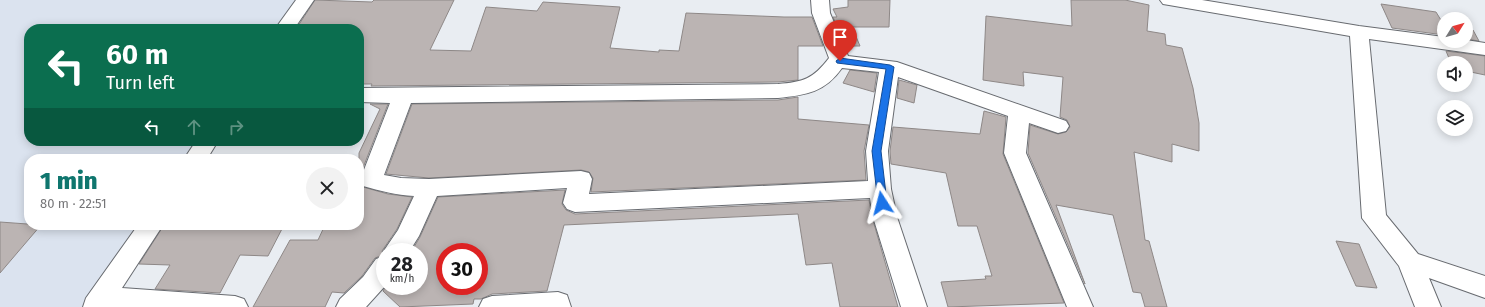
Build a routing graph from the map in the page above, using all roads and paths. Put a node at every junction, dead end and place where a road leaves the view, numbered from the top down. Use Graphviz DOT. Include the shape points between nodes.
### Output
graph roads {
  1 [pos="305,0"];
  2 [pos="820,0"];
  3 [pos="1170,0"];
  4 [pos="288,24"];
  5 [pos="1360,32"];
  6 [pos="1485,49"];
  7 [pos="840,61"];
  8 [pos="890,67"];
  9 [pos="364,95"];
  10 [pos="403,96"];
  11 [pos="1019,113"];
  12 [pos="1058,126"];
  13 [pos="429,188"];
  14 [pos="880,189"];
  15 [pos="147,230"];
  16 [pos="402,243"];
  17 [pos="1409,261"];
  18 [pos="376,278"];
  19 [pos="1485,287"];
  20 [pos="98,302"];
  21 [pos="235,307"];
  22 [pos="349,307"];
  23 [pos="492,307"];
  24 [pos="558,307"];
  25 [pos="914,307"];
  26 [pos="1080,307"];
  27 [pos="1428,307"];
  1 -- 4 [label="street"];
  2 -- 7 [label="street" via="822,13"];
  3 -- 5 [label="street"];
  5 -- 6 [label="street"];
  5 -- 17 [label="street" via="1374,218"];
  7 -- 8 [label="street"];
  7 -- 10 [label="street" via="837,61 826,76 805,88 785,90"];
  8 -- 11 [label="street"];
  8 -- 14 [label="street" via="877,151"];
  9 -- 10 [label="street"];
  10 -- 13 [label="street" via="371,180 401,187"];
  11 -- 12 [label="street"];
  11 -- 26 [label="street" via="1015,153"];
  13 -- 14 [label="street" via="581,179 575,203"];
  13 -- 16 [label="street"];
  14 -- 25 [label="street" via="885,216"];
  15 -- 20 [label="street"];
  17 -- 19 [label="street"];
  17 -- 27 [label="street"];
  18 -- 22 [label="street"];
  20 -- 21 [label="street"];
  23 -- 24 [label="street" via="558,303"];
}
